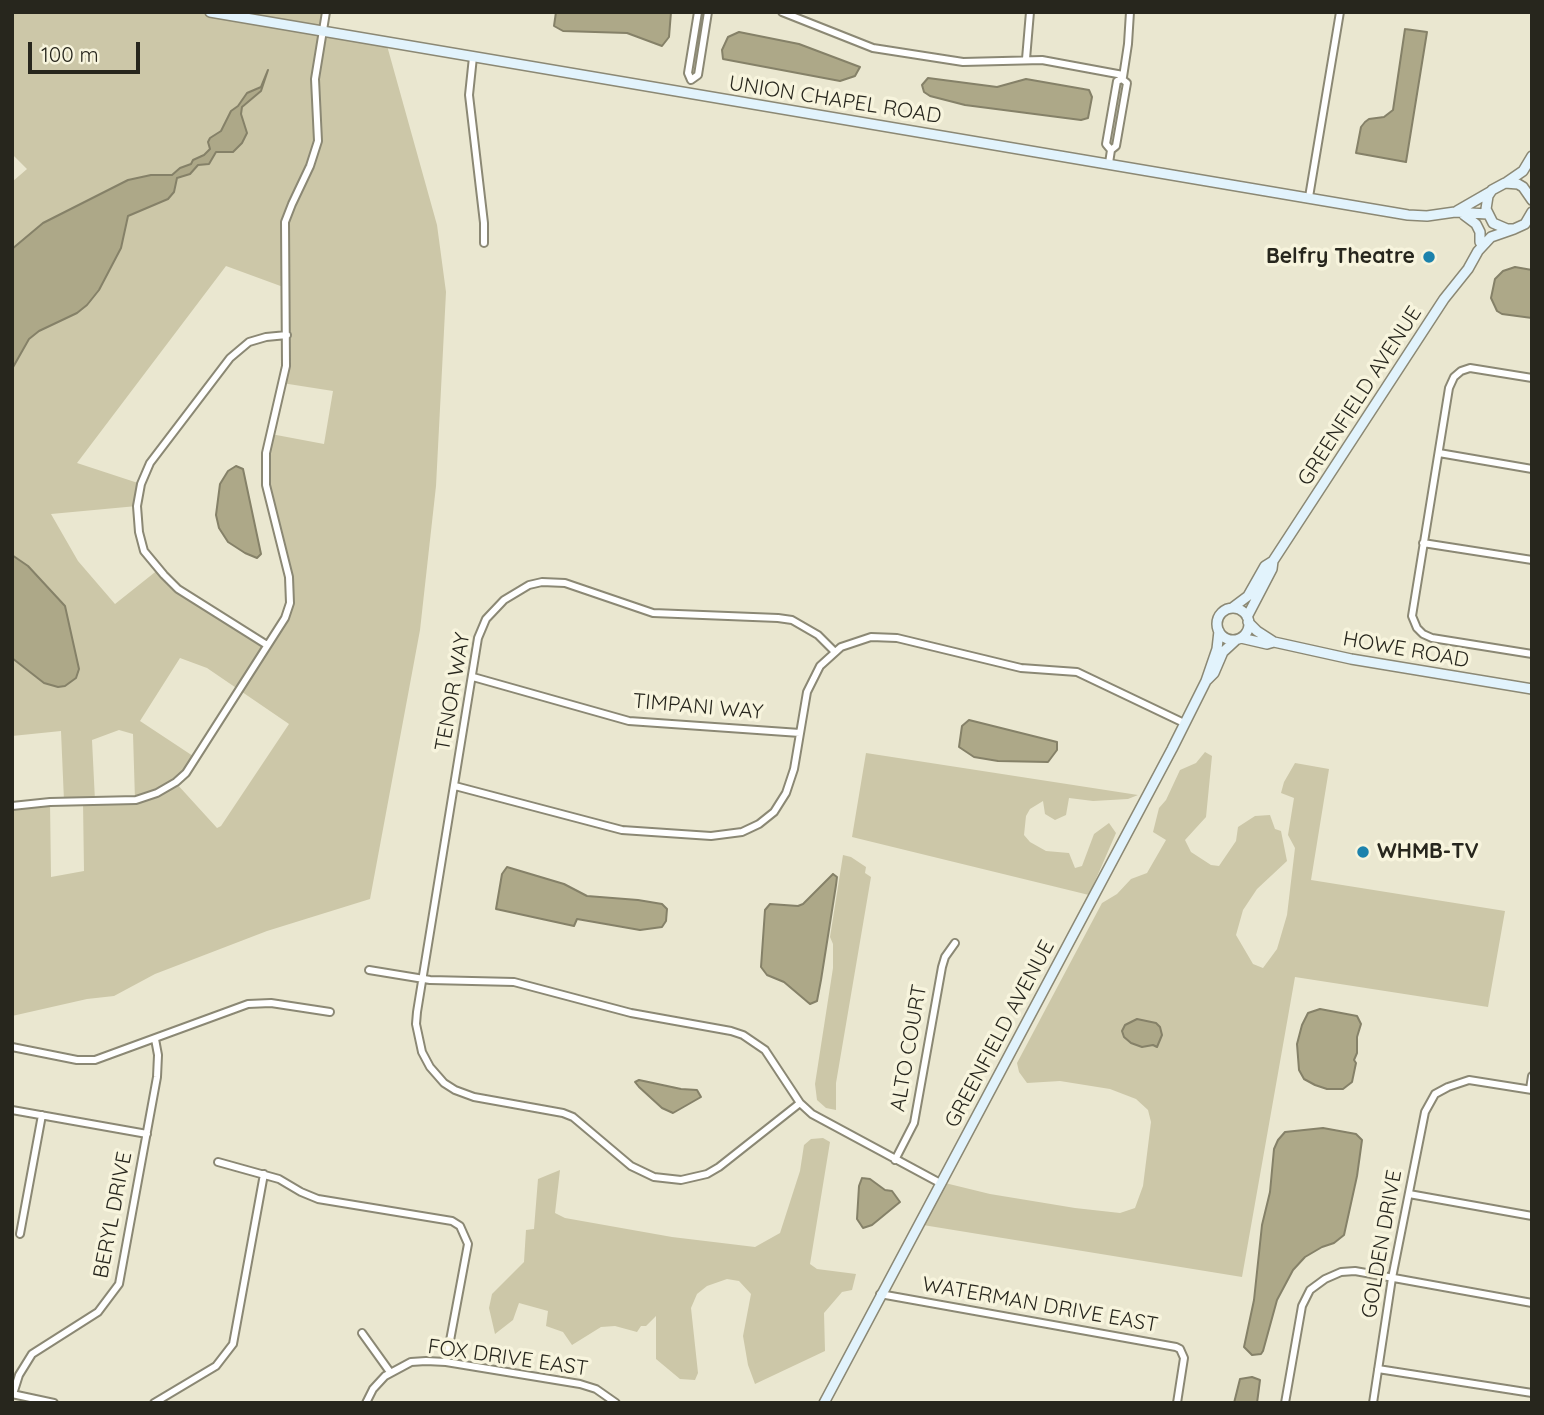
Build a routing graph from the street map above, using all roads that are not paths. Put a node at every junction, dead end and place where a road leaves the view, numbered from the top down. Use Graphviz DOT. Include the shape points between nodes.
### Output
graph roads {
  1 [pos="210,12"];
  2 [pos="326,12"];
  3 [pos="698,12"];
  4 [pos="708,12"];
  5 [pos="782,12"];
  6 [pos="1030,12"];
  7 [pos="1130,12"];
  8 [pos="1340,12"];
  9 [pos="799,15"];
  10 [pos="323,32"];
  11 [pos="473,57"];
  12 [pos="1027,59"];
  13 [pos="1123,77"];
  14 [pos="691,80"];
  15 [pos="689,93"];
  16 [pos="1532,156"];
  17 [pos="1109,163"];
  18 [pos="1505,183"];
  19 [pos="1492,190"];
  20 [pos="1531,195"];
  21 [pos="1309,198"];
  22 [pos="1455,212"];
  23 [pos="1532,212"];
  24 [pos="1488,215"];
  25 [pos="1528,223"];
  26 [pos="1514,229"];
  27 [pos="484,243"];
  28 [pos="1479,247"];
  29 [pos="287,335"];
  30 [pos="1532,378"];
  31 [pos="1439,453"];
  32 [pos="1532,470"];
  33 [pos="1423,543"];
  34 [pos="1532,560"];
  35 [pos="1273,561"];
  36 [pos="1231,608"];
  37 [pos="1247,619"];
  38 [pos="1219,631"];
  39 [pos="1238,639"];
  40 [pos="1274,642"];
  41 [pos="267,645"];
  42 [pos="834,651"];
  43 [pos="1532,654"];
  44 [pos="472,677"];
  45 [pos="1206,681"];
  46 [pos="1532,689"];
  47 [pos="1184,723"];
  48 [pos="800,733"];
  49 [pos="455,786"];
  50 [pos="12,806"];
  51 [pos="955,943"];
  52 [pos="369,970"];
  53 [pos="423,979"];
  54 [pos="330,1012"];
  55 [pos="155,1039"];
  56 [pos="12,1047"];
  57 [pos="1532,1076"];
  58 [pos="1531,1089"];
  59 [pos="800,1103"];
  60 [pos="12,1110"];
  61 [pos="42,1115"];
  62 [pos="147,1134"];
  63 [pos="895,1160"];
  64 [pos="218,1162"];
  65 [pos="264,1174"];
  66 [pos="940,1183"];
  67 [pos="1409,1194"];
  68 [pos="1532,1216"];
  69 [pos="20,1234"];
  70 [pos="1392,1278"];
  71 [pos="880,1294"];
  72 [pos="1532,1303"];
  73 [pos="362,1334"];
  74 [pos="446,1362"];
  75 [pos="1378,1369"];
  76 [pos="390,1372"];
  77 [pos="13,1394"];
  78 [pos="1532,1394"];
  79 [pos="54,1403"];
  80 [pos="154,1403"];
  81 [pos="366,1403"];
  82 [pos="616,1403"];
  83 [pos="824,1403"];
  84 [pos="1177,1403"];
  85 [pos="1284,1403"];
  86 [pos="1373,1403"];
  1 -- 10 [label="main road, UNION CHAPEL ROAD"];
  2 -- 10 [label="street"];
  3 -- 14 [label="street" via="688,73"];
  4 -- 14 [label="street" via="698,75"];
  5 -- 9 [label="street"];
  6 -- 12 [label="street"];
  7 -- 13 [label="street"];
  8 -- 21 [label="street"];
  9 -- 12 [label="street" via="873,48 963,62"];
  10 -- 11 [label="main road, UNION CHAPEL ROAD"];
  10 -- 29 [label="street" via="315,79 318,141 285,222"];
  11 -- 15 [label="main road, UNION CHAPEL ROAD"];
  11 -- 27 [label="street" via="469,92"];
  12 -- 13 [label="street"];
  13 -- 17 [label="street" via="1127,83"];
  14 -- 15 [label="street"];
  15 -- 17 [label="main road, UNION CHAPEL ROAD"];
  16 -- 18 [label="main road" via="1523,172"];
  17 -- 21 [label="main road, UNION CHAPEL ROAD"];
  18 -- 19 [label="main road, UNION CHAPEL ROAD"];
  18 -- 20 [label="main road" via="1518,184"];
  19 -- 22 [label="main road, UNION CHAPEL ROAD"];
  19 -- 24 [label="main road, GREENFIELD AVENUE" via="1486,202"];
  21 -- 22 [label="main road, UNION CHAPEL ROAD" via="1408,215"];
  22 -- 24 [label="main road, UNION CHAPEL ROAD"];
  22 -- 28 [label="main road" via="1476,224"];
  23 -- 25 [label="main road"];
  24 -- 26 [label="main road" via="1499,227"];
  24 -- 28 [label="main road, GREENFIELD AVENUE"];
  25 -- 26 [label="main road, GREENFIELD AVENUE"];
  26 -- 28 [label="main road, GREENFIELD AVENUE"];
  28 -- 35 [label="main road, GREENFIELD AVENUE"];
  29 -- 41 [label="street" via="286,366 266,453 266,485 289,577 290,603"];
  29 -- 41 [label="street" via="249,342 230,358 150,463 137,506 145,551 164,575 178,589"];
  30 -- 31 [label="street" via="1470,368 1461,371 1449,388"];
  31 -- 32 [label="street"];
  31 -- 33 [label="street"];
  33 -- 34 [label="street"];
  33 -- 43 [label="street" via="1413,598 1414,622 1423,634"];
  35 -- 36 [label="main road, GREENFIELD AVENUE" via="1265,566 1248,597"];
  35 -- 37 [label="main road, GREENFIELD AVENUE"];
  36 -- 37 [label="main road"];
  36 -- 38 [label="main road" via="1219,617"];
  37 -- 39 [label="main road" via="1248,630"];
  37 -- 40 [label="main road, HOWE ROAD"];
  38 -- 39 [label="main road" via="1226,638"];
  38 -- 45 [label="main road, GREENFIELD AVENUE"];
  39 -- 40 [label="main road, HOWE ROAD"];
  39 -- 45 [label="main road, GREENFIELD AVENUE" via="1223,652"];
  40 -- 46 [label="main road, HOWE ROAD"];
  41 -- 50 [label="street" via="186,772 166,789 136,800"];
  42 -- 44 [label="street, TENOR WAY" via="793,620 653,613 574,584 542,582 516,592 486,619"];
  42 -- 47 [label="street" via="863,639 889,637 1021,668 1077,672"];
  42 -- 48 [label="street" via="810,683"];
  44 -- 48 [label="street, TIMPANI WAY" via="629,721"];
  44 -- 49 [label="street, TENOR WAY"];
  45 -- 47 [label="main road, GREENFIELD AVENUE"];
  47 -- 66 [label="main road, GREENFIELD AVENUE"];
  48 -- 49 [label="street" via="790,783 774,812 732,835 615,829"];
  49 -- 53 [label="street, TENOR WAY"];
  51 -- 63 [label="street, ALTO COURT" via="944,957 916,1113"];
  52 -- 53 [label="street"];
  53 -- 59 [label="street" via="514,982 643,1016 731,1031 765,1050"];
  53 -- 59 [label="street, TENOR WAY" via="418,1040 429,1066 444,1083 474,1097 573,1117 632,1166 654,1177 681,1180 707,1174"];
  54 -- 55 [label="street" via="248,1004"];
  55 -- 56 [label="street" via="94,1060"];
  55 -- 62 [label="street, BERYL DRIVE" via="158,1066"];
  57 -- 58 [label="street"];
  58 -- 67 [label="street, GOLDEN DRIVE" via="1469,1080 1435,1094 1425,1112"];
  59 -- 63 [label="street" via="821,1120"];
  60 -- 61 [label="street"];
  61 -- 62 [label="street"];
  61 -- 69 [label="street"];
  62 -- 77 [label="street, BERYL DRIVE" via="119,1284 98,1312 32,1354"];
  63 -- 66 [label="street"];
  64 -- 65 [label="street"];
  65 -- 74 [label="street" via="318,1199 460,1226 468,1244"];
  65 -- 80 [label="street" via="233,1344 216,1366"];
  66 -- 71 [label="main road, GREENFIELD AVENUE"];
  67 -- 68 [label="street"];
  67 -- 70 [label="street, GOLDEN DRIVE"];
  70 -- 72 [label="street"];
  70 -- 75 [label="street, GOLDEN DRIVE"];
  70 -- 85 [label="street" via="1340,1272 1310,1290 1302,1306"];
  71 -- 83 [label="main road, GREENFIELD AVENUE"];
  71 -- 84 [label="street, WATERMAN DRIVE EAST" via="1176,1347 1184,1358"];
  73 -- 76 [label="street"];
  74 -- 76 [label="street, FOX DRIVE EAST" via="411,1362"];
  74 -- 82 [label="street, FOX DRIVE EAST" via="580,1384"];
  75 -- 78 [label="street"];
  75 -- 86 [label="street, GOLDEN DRIVE"];
  76 -- 81 [label="street"];
  77 -- 79 [label="street"];
}
